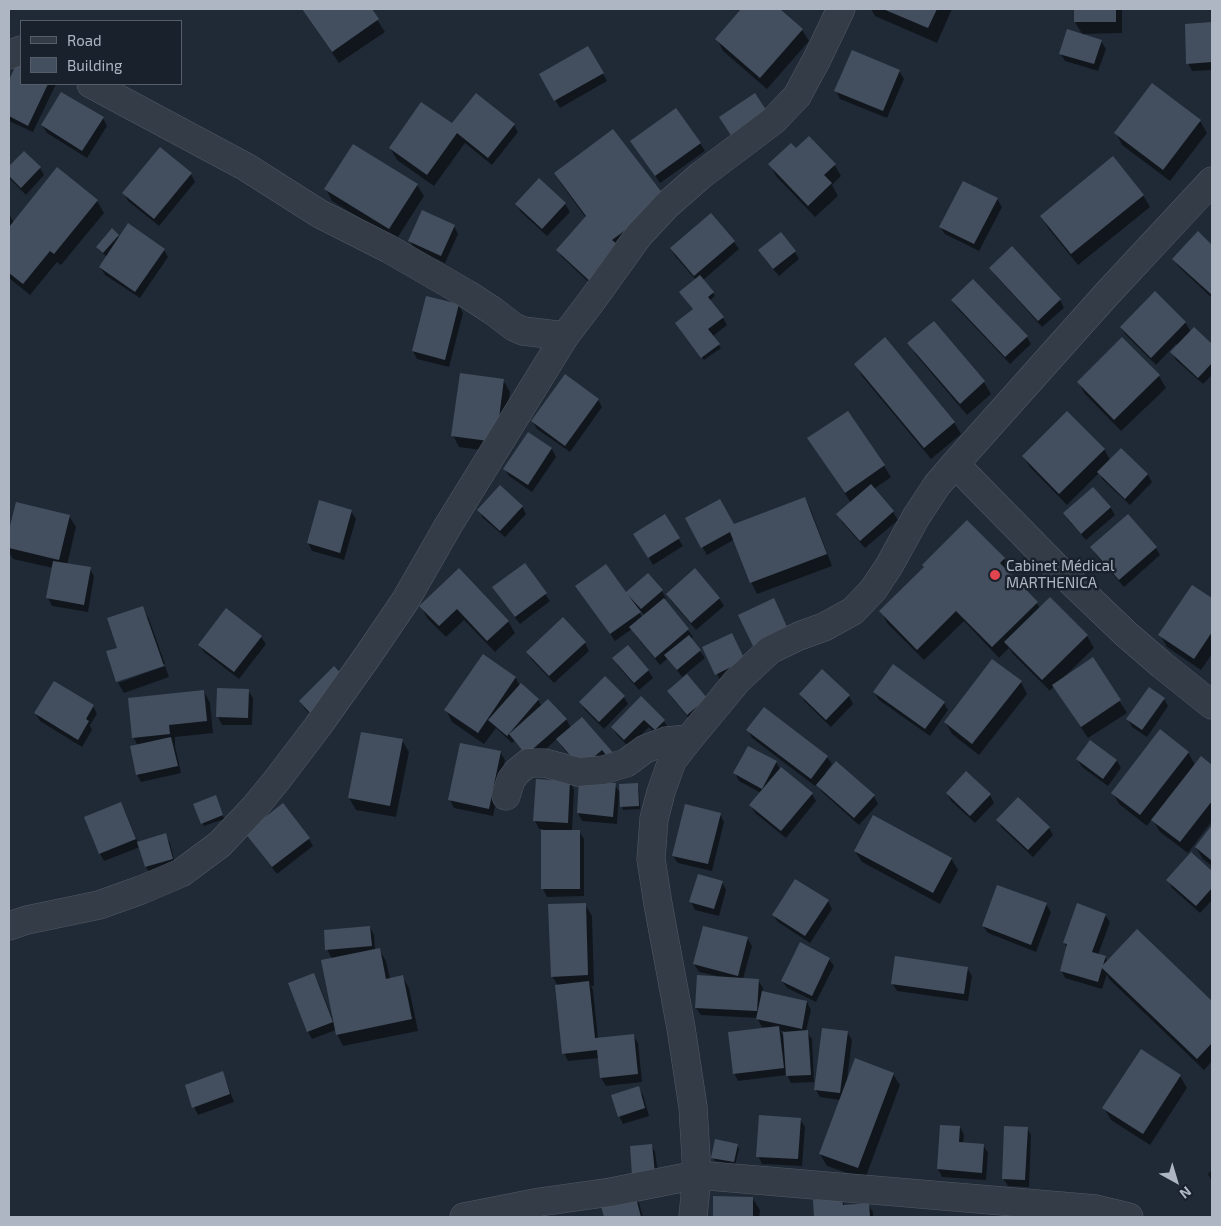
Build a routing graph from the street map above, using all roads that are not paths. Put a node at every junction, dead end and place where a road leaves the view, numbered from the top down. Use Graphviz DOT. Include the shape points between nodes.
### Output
graph roads {
  1 [pos="841,9"];
  2 [pos="93,85"];
  3 [pos="1212,181"];
  4 [pos="566,336"];
  5 [pos="955,464"];
  6 [pos="1212,705"];
  7 [pos="689,738"];
  8 [pos="506,796"];
  9 [pos="9,926"];
  10 [pos="697,1175"];
  11 [pos="464,1217"];
  12 [pos="693,1217"];
  13 [pos="1130,1217"];
  1 -- 4 [label="street" via="798,96 773,121 667,205 639,235"];
  2 -- 4 [label="street" via="246,167 320,214 467,294 514,327"];
  3 -- 5 [label="street" via="1104,296"];
  4 -- 9 [label="street" via="405,600 318,726 254,808 220,844 182,873 100,905"];
  5 -- 6 [label="street" via="1126,634"];
  5 -- 7 [label="street" via="916,517 874,590 852,611 770,650 737,681"];
  7 -- 8 [label="street" via="666,741 645,749 626,763 603,770 578,772 545,763 528,763 511,780"];
  7 -- 10 [label="street" via="672,761 662,792 654,819 651,860 692,1099"];
  10 -- 11 [label="street"];
  10 -- 12 [label="street"];
  10 -- 13 [label="street" via="1096,1209"];
}
